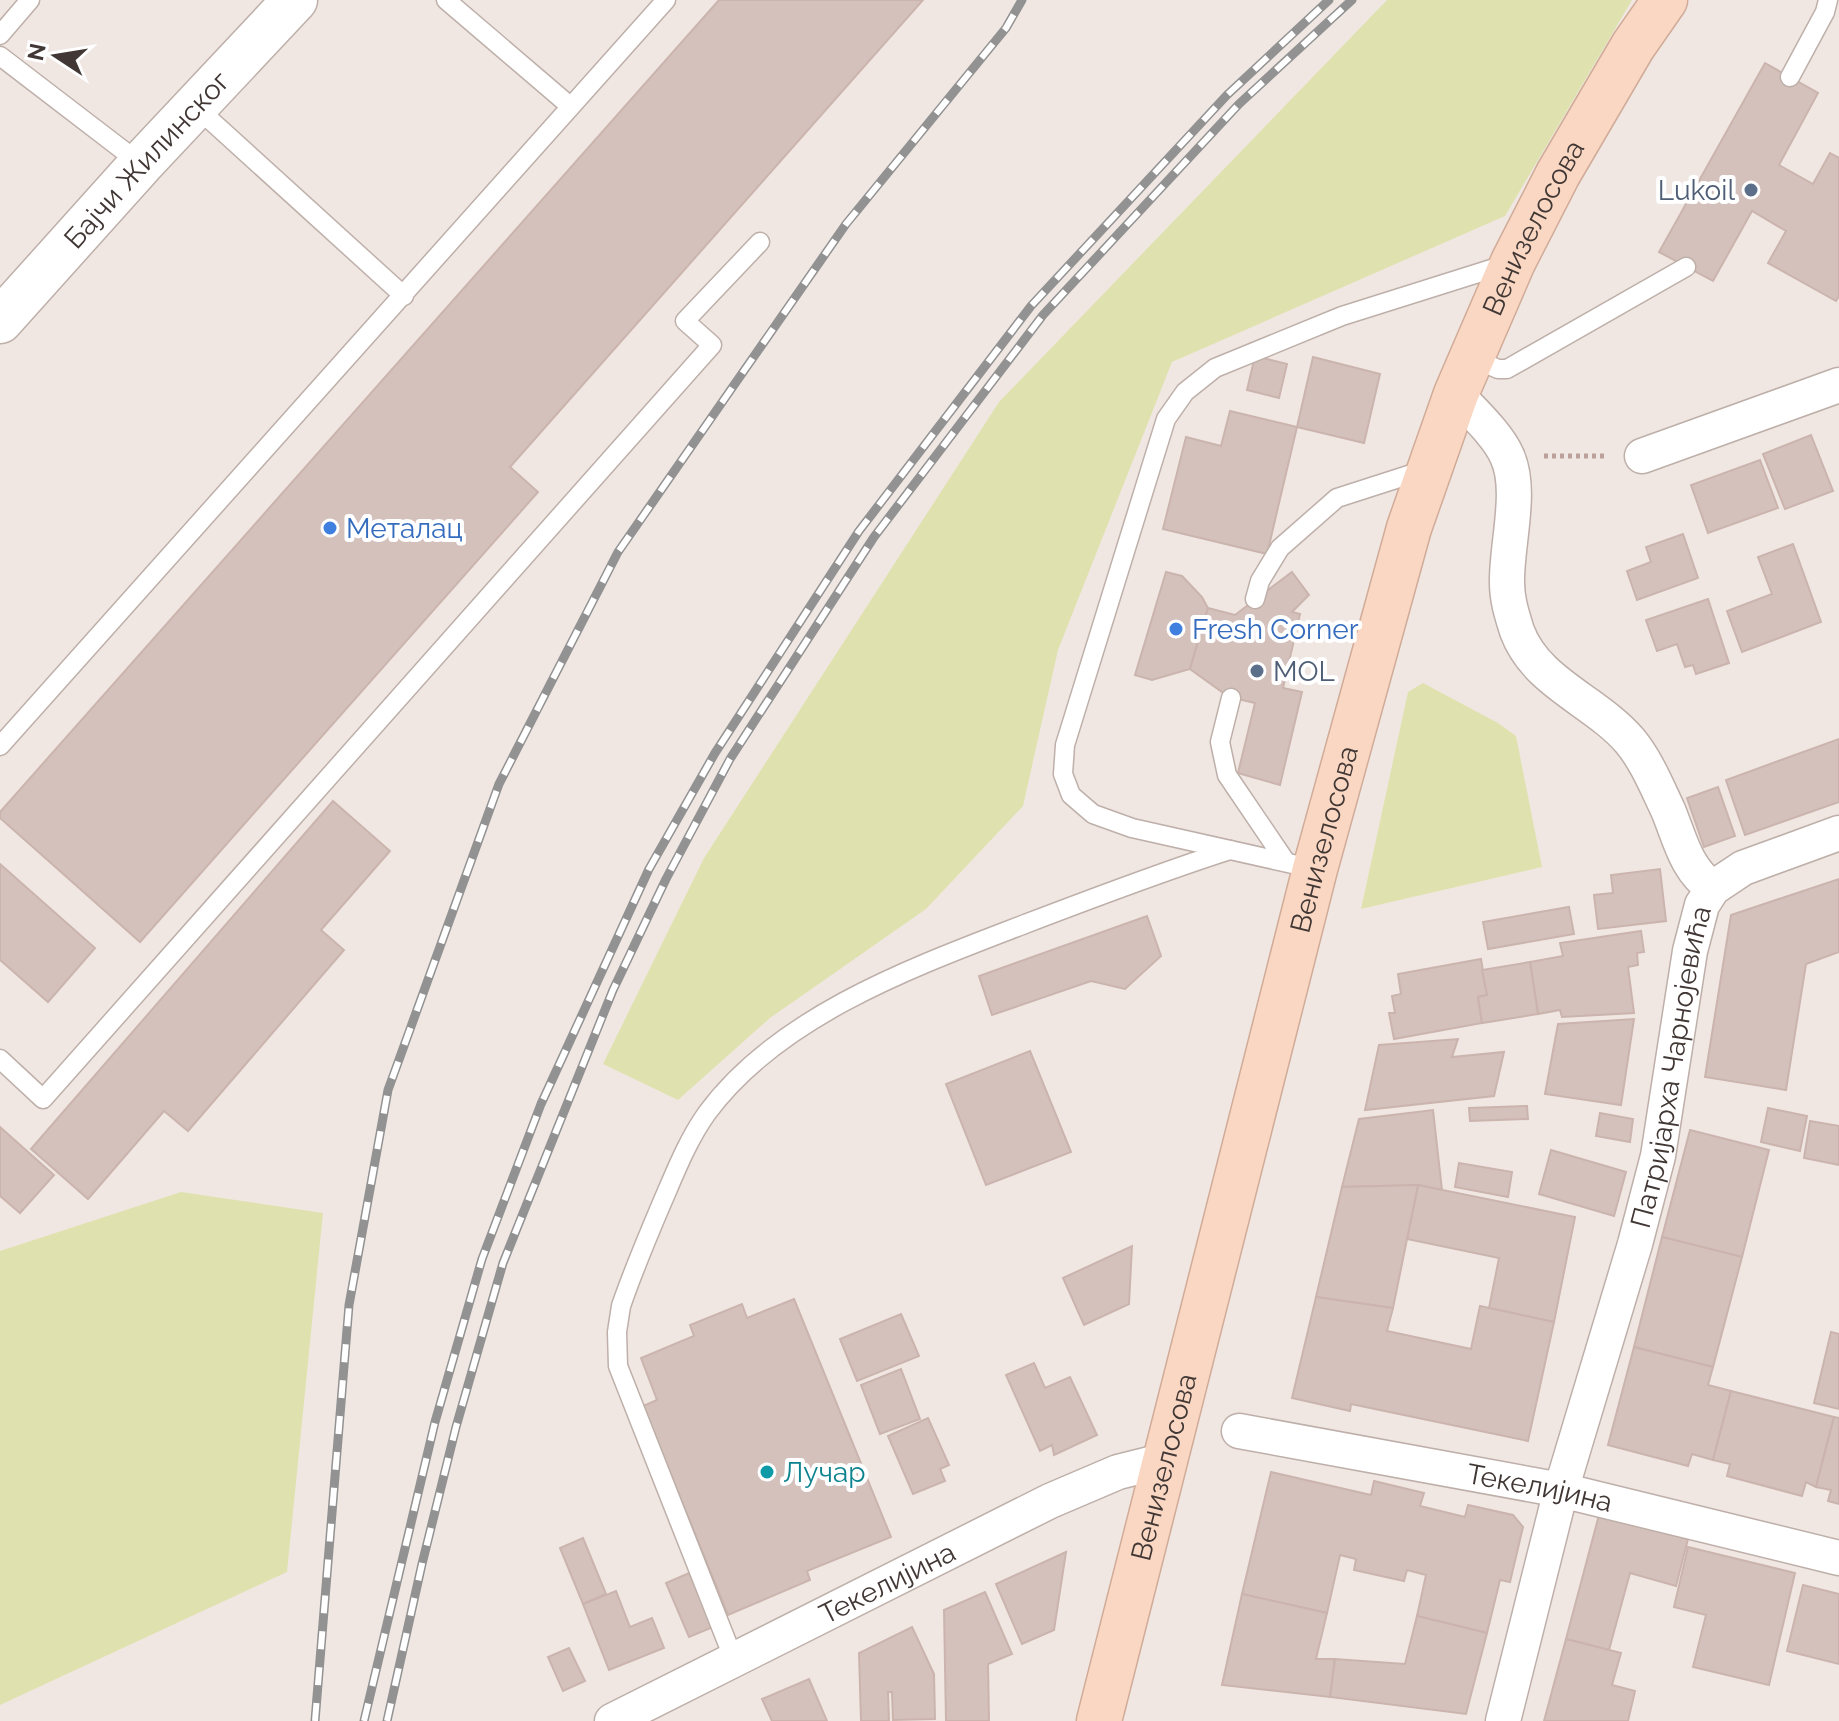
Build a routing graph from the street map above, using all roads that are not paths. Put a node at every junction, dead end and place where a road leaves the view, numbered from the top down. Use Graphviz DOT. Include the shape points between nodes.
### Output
graph roads {
  1 [pos="30,0"];
  2 [pos="295,0"];
  3 [pos="446,0"];
  4 [pos="666,0"];
  5 [pos="1665,0"];
  6 [pos="1828,0"];
  7 [pos="0,35"];
  8 [pos="0,56"];
  9 [pos="1790,77"];
  10 [pos="570,106"];
  11 [pos="196,107"];
  12 [pos="141,164"];
  13 [pos="760,242"];
  14 [pos="1513,262"];
  15 [pos="1686,267"];
  16 [pos="404,296"];
  17 [pos="0,321"];
  18 [pos="1464,376"];
  19 [pos="1839,385"];
  20 [pos="1642,456"];
  21 [pos="1429,469"];
  22 [pos="1255,599"];
  23 [pos="1231,698"];
  24 [pos="0,746"];
  25 [pos="1839,833"];
  26 [pos="1230,850"];
  27 [pos="1300,866"];
  28 [pos="1713,888"];
  29 [pos="0,1059"];
  30 [pos="1239,1431"];
  31 [pos="1166,1460"];
  32 [pos="1561,1490"];
  33 [pos="1839,1558"];
  34 [pos="734,1660"];
  35 [pos="612,1721"];
  36 [pos="1099,1721"];
  37 [pos="1503,1721"];
  1 -- 7 [label="lane"];
  2 -- 11 [label="street, Бајчи Жилинског"];
  3 -- 10 [label="lane"];
  4 -- 10 [label="lane"];
  5 -- 14 [label="main road, Венизелосова" via="1558,174"];
  6 -- 9 [label="lane"];
  8 -- 12 [label="lane"];
  10 -- 16 [label="lane"];
  11 -- 12 [label="street, Бајчи Жилинског"];
  11 -- 16 [label="lane"];
  12 -- 17 [label="street, Бајчи Жилинског"];
  13 -- 29 [label="lane" via="685,321 712,345 43,1099"];
  14 -- 18 [label="main road, Венизелосова"];
  14 -- 26 [label="lane" via="1342,316 1215,368 1185,392 1166,419 1065,745 1063,774 1071,795 1093,814"];
  15 -- 18 [label="lane" via="1507,369"];
  16 -- 24 [label="lane"];
  18 -- 21 [label="main road, Венизелосова"];
  18 -- 28 [label="street, Патријарха Чарнојевића" via="1507,455 1512,476 1506,585 1519,635 1567,691 1630,741 1693,870"];
  19 -- 20 [label="street"];
  21 -- 22 [label="lane" via="1337,498 1280,548"];
  21 -- 27 [label="main road, Венизелосова"];
  23 -- 27 [label="lane" via="1220,742 1227,775"];
  25 -- 28 [label="street" via="1743,868"];
  26 -- 27 [label="lane"];
  26 -- 34 [label="lane" via="908,969 851,998 782,1041 737,1079 689,1140 621,1306 618,1366"];
  27 -- 31 [label="main road, Венизелосова"];
  28 -- 32 [label="street, Патријарха Чарнојевића" via="1695,927 1658,1156"];
  30 -- 32 [label="street, Текелијина"];
  31 -- 34 [label="street, Текелијина" via="1071,1491"];
  31 -- 36 [label="main road, Венизелосова"];
  32 -- 33 [label="street, Текелијина"];
  32 -- 37 [label="street, Патријарха Чарнојевића"];
  34 -- 35 [label="street, Текелијина"];
}
